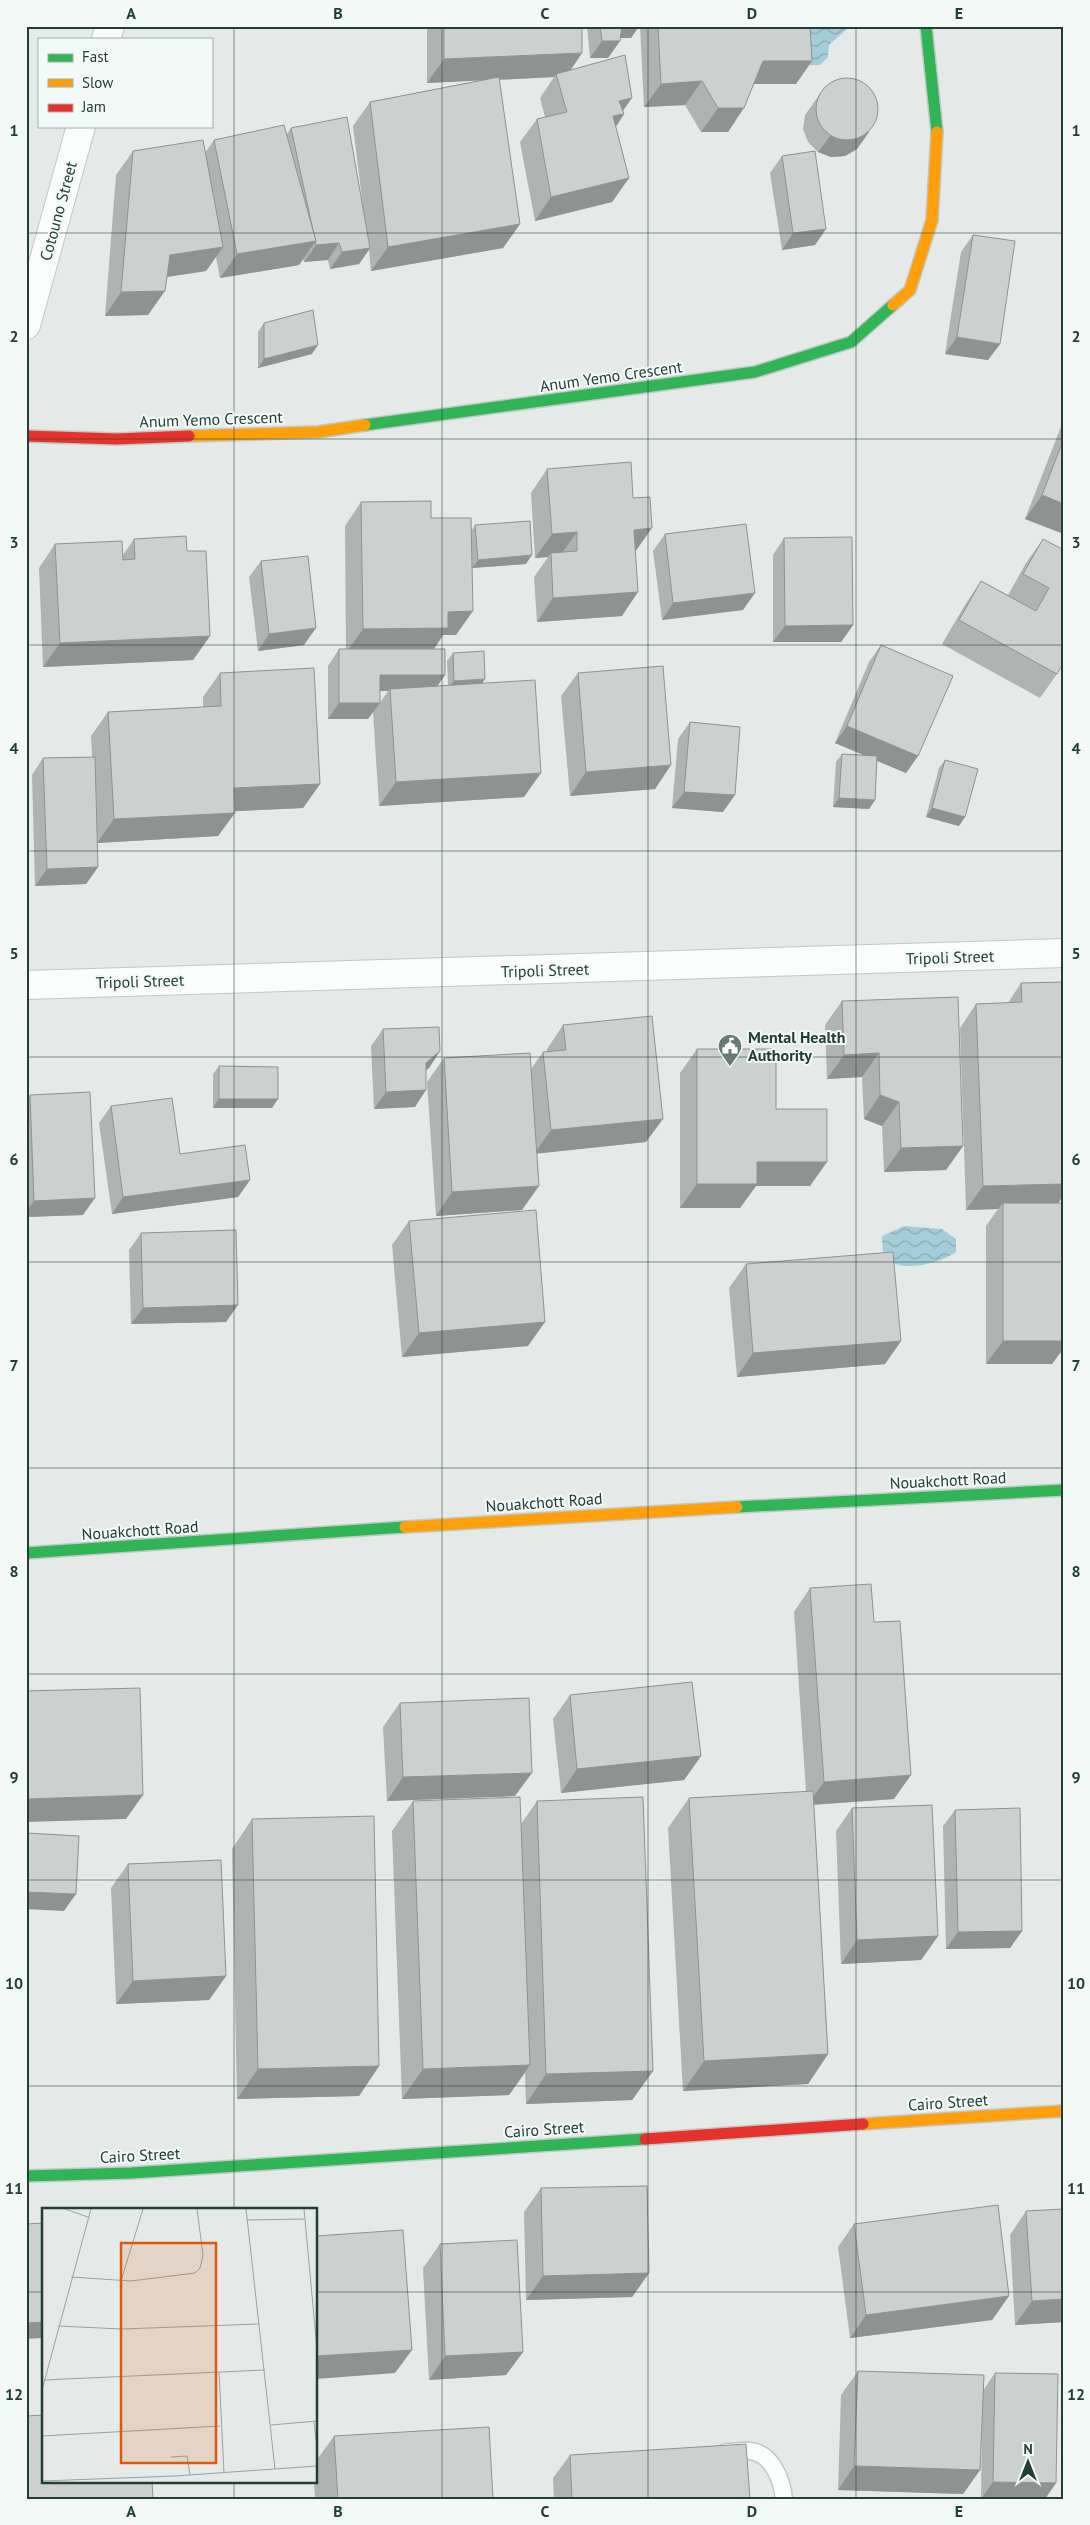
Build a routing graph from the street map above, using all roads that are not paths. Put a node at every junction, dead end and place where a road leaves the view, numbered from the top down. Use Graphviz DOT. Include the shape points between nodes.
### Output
graph roads {
  1 [pos="110,26"];
  2 [pos="926,26"];
  3 [pos="106,38"];
  4 [pos="80,128"];
  5 [pos="26,325"];
  6 [pos="26,436"];
  7 [pos="1064,953"];
  8 [pos="26,985"];
  9 [pos="1064,1490"];
  10 [pos="26,1553"];
  11 [pos="1064,2111"];
  12 [pos="26,2176"];
  13 [pos="712,2453"];
  14 [pos="784,2499"];
  1 -- 3 [label="street"];
  2 -- 6 [label="street, Anum Yemo Crescent" via="938,138 932,220 910,290 851,342 755,372 318,432 117,439"];
  4 -- 5 [label="street, Cotouno Street"];
  7 -- 8 [label="street, Tripoli Street"];
  9 -- 10 [label="street, Nouakchott Road" via="573,1516"];
  11 -- 12 [label="street, Cairo Street" via="131,2173"];
  13 -- 14 [label="lane" via="751,2451 763,2455 780,2475"];
}
